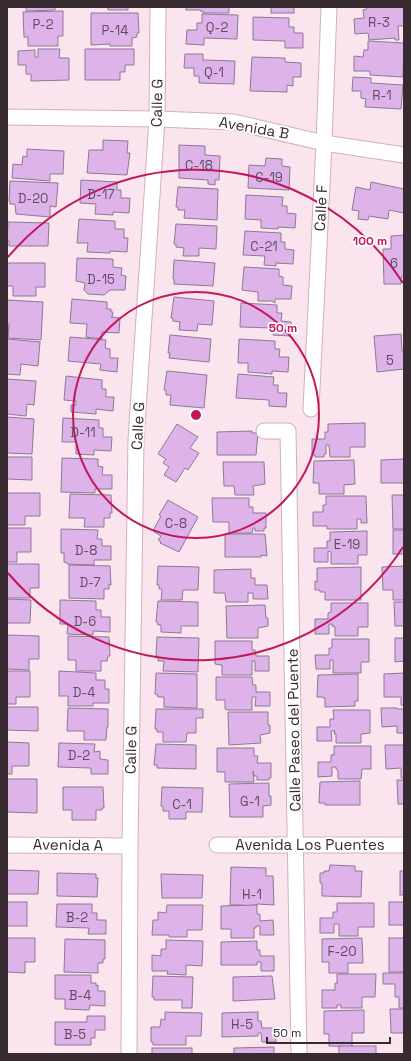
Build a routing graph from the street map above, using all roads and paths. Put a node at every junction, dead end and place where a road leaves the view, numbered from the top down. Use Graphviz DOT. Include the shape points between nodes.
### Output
graph roads {
  1 [pos="158,7"];
  2 [pos="329,7"];
  3 [pos="7,117"];
  4 [pos="157,119"];
  5 [pos="324,143"];
  6 [pos="404,155"];
  7 [pos="311,409"];
  8 [pos="264,431"];
  9 [pos="7,844"];
  10 [pos="217,845"];
  11 [pos="404,845"];
  12 [pos="130,846"];
  13 [pos="296,846"];
  14 [pos="129,1054"];
  15 [pos="299,1054"];
  1 -- 4 [label="street, Calle G"];
  2 -- 5 [label="street, Calle F"];
  3 -- 4 [label="street, Avenida B"];
  4 -- 5 [label="street, Avenida B" via="234,122"];
  4 -- 12 [label="street, Calle G" via="136,440"];
  5 -- 6 [label="street, Avenida B"];
  5 -- 7 [label="street, Calle F"];
  8 -- 13 [label="street, Calle Paseo del Puente" via="288,431"];
  9 -- 12 [label="street, Avenida A"];
  10 -- 13 [label="street, Avenida Los Puentes"];
  11 -- 13 [label="street, Avenida Los Puentes"];
  12 -- 14 [label="street, Calle G"];
  13 -- 15 [label="street, Calle Paseo del Puente"];
}
